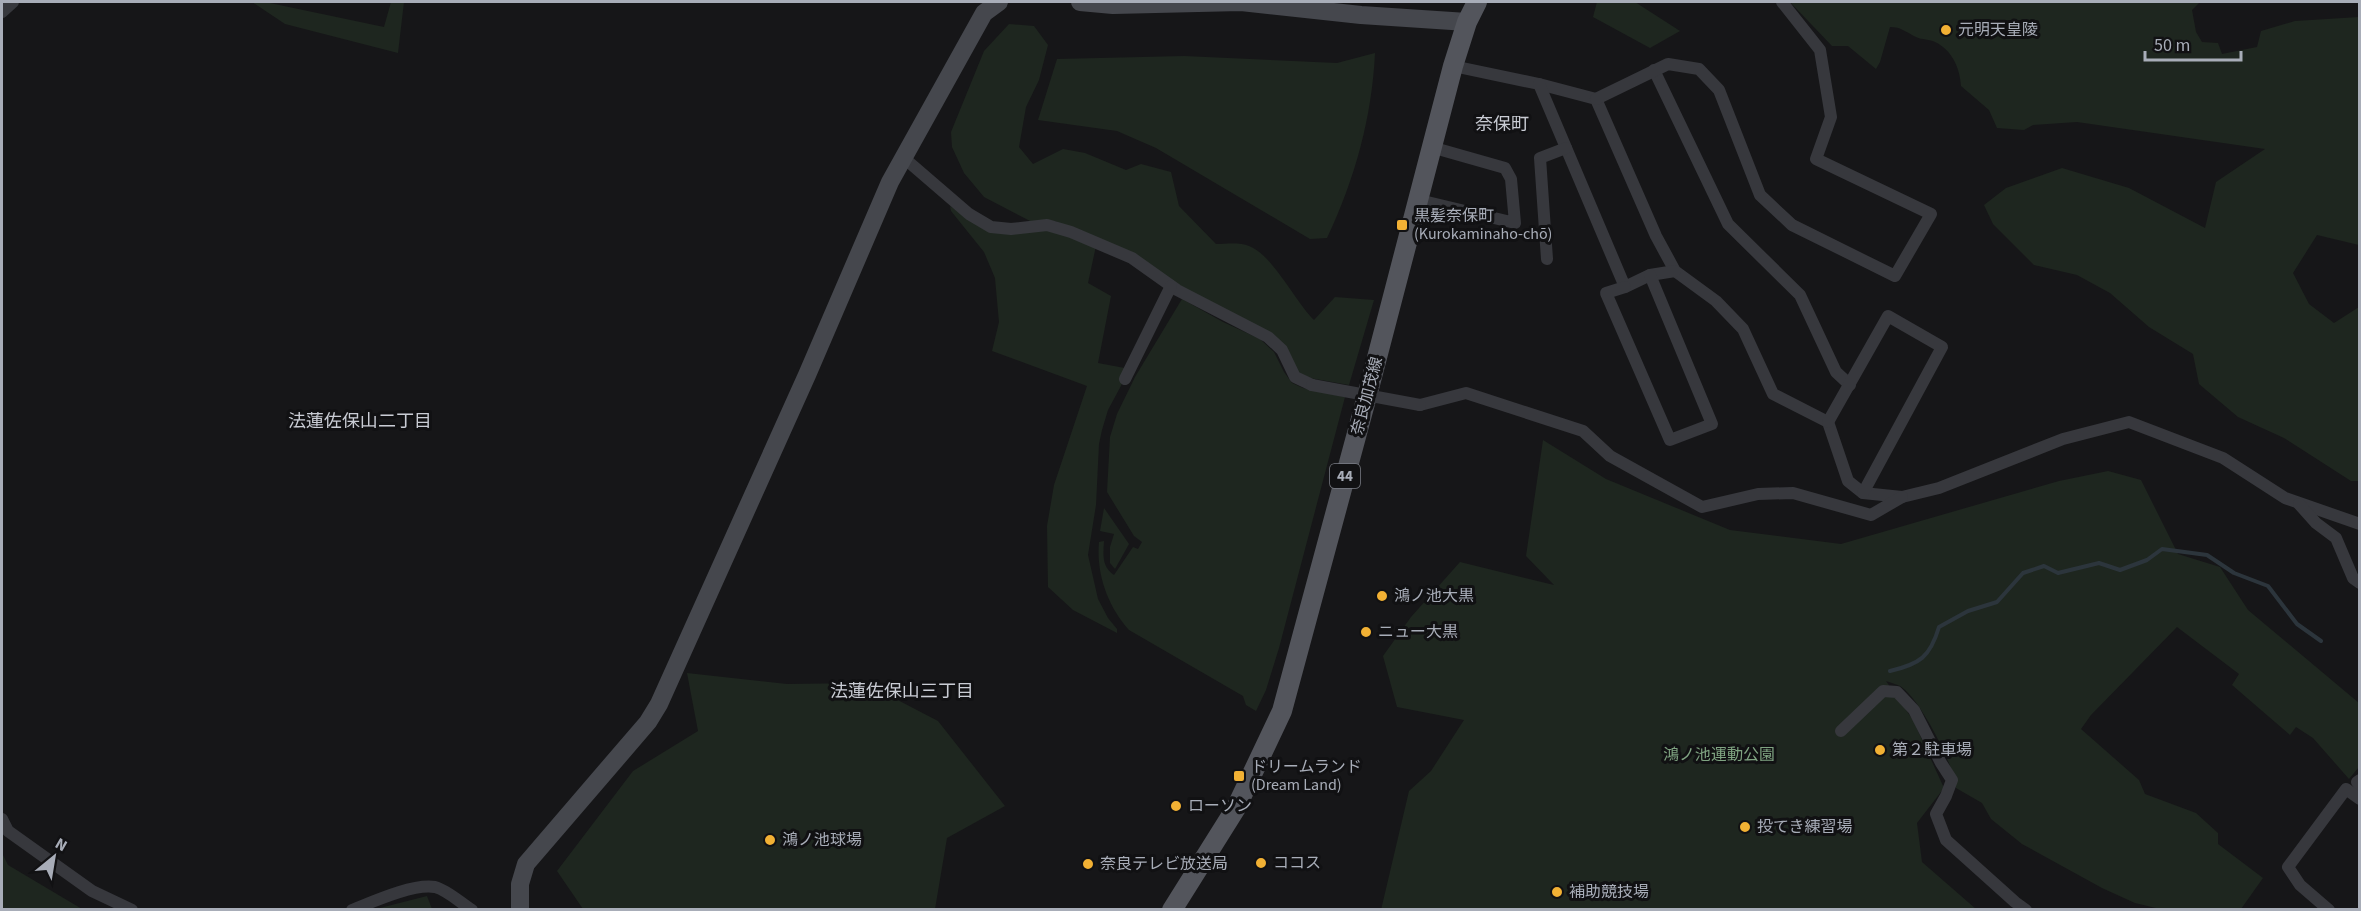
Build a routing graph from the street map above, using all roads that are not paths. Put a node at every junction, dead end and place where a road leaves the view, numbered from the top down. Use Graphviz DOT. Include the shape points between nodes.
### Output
graph roads {
  1 [pos="13,2"];
  2 [pos="999,2"];
  3 [pos="1080,2"];
  4 [pos="1477,2"];
  5 [pos="1782,2"];
  6 [pos="2,12"];
  7 [pos="1467,22"];
  8 [pos="1453,66"];
  9 [pos="1654,70"];
  10 [pos="1539,84"];
  11 [pos="1596,99"];
  12 [pos="1431,147"];
  13 [pos="1566,148"];
  14 [pos="904,158"];
  15 [pos="1419,200"];
  16 [pos="1547,259"];
  17 [pos="1675,271"];
  18 [pos="1650,275"];
  19 [pos="1171,286"];
  20 [pos="1625,287"];
  21 [pos="1125,379"];
  22 [pos="1850,386"];
  23 [pos="1828,422"];
  24 [pos="1863,493"];
  25 [pos="1902,497"];
  26 [pos="2298,503"];
  27 [pos="2360,524"];
  28 [pos="2360,583"];
  29 [pos="1841,731"];
  30 [pos="2360,780"];
  31 [pos="2360,786"];
  32 [pos="2360,800"];
  33 [pos="2,819"];
  34 [pos="132,909"];
  35 [pos="352,909"];
  36 [pos="471,909"];
  37 [pos="520,909"];
  38 [pos="1172,909"];
  39 [pos="2026,909"];
  40 [pos="2329,909"];
  1 -- 6 [label="street"];
  2 -- 14 [label="street" via="984,13"];
  3 -- 7 [label="street" via="1241,2"];
  4 -- 7 [label="main road, 奈良加茂線 / 44"];
  5 -- 9 [label="street" via="1820,50 1831,117 1816,159 1931,214 1895,276 1792,225 1760,195 1719,90 1699,69 1668,64"];
  7 -- 8 [label="main road, 奈良加茂線 / 44"];
  8 -- 10 [label="street"];
  8 -- 12 [label="main road, 奈良加茂線 / 44"];
  9 -- 11 [label="street"];
  9 -- 22 [label="street" via="1728,224 1800,295 1836,372"];
  10 -- 11 [label="street"];
  10 -- 13 [label="street"];
  11 -- 17 [label="street"];
  12 -- 15 [label="main road, 奈良加茂線 / 44"];
  12 -- 15 [label="street" via="1504,168 1511,179 1515,223"];
  13 -- 16 [label="street" via="1540,158"];
  13 -- 20 [label="street"];
  14 -- 19 [label="street" via="969,214 991,227 1047,225 1071,232 1132,258"];
  14 -- 37 [label="street" via="659,704 648,723 526,864 520,884"];
  15 -- 38 [label="main road, 奈良加茂線 / 44" via="1282,711 1236,808"];
  17 -- 18 [label="street"];
  17 -- 23 [label="street" via="1716,301 1743,329 1773,394"];
  18 -- 20 [label="street"];
  18 -- 20 [label="street" via="1712,424 1670,440 1606,293"];
  19 -- 21 [label="street"];
  19 -- 25 [label="street, bridge" via="1268,337 1282,350 1295,377 1312,385 1420,405 1466,393 1583,431 1610,456 1702,507 1758,494 1792,493 1871,514"];
  22 -- 23 [label="street"];
  22 -- 24 [label="street" via="1888,316 1942,347"];
  23 -- 24 [label="street" via="1848,482"];
  24 -- 25 [label="street"];
  25 -- 26 [label="street" via="1939,488 2062,439 2129,422 2223,458"];
  26 -- 27 [label="street"];
  26 -- 28 [label="street" via="2336,538 2353,578"];
  29 -- 39 [label="street" via="1883,691 1897,692 1914,710 1952,780 1936,814 1946,840"];
  30 -- 31 [label="street"];
  32 -- 40 [label="street" via="2346,789 2288,867 2300,885"];
  33 -- 34 [label="street" via="8,831 92,891"];
  35 -- 36 [label="street" via="429,887"];
}
